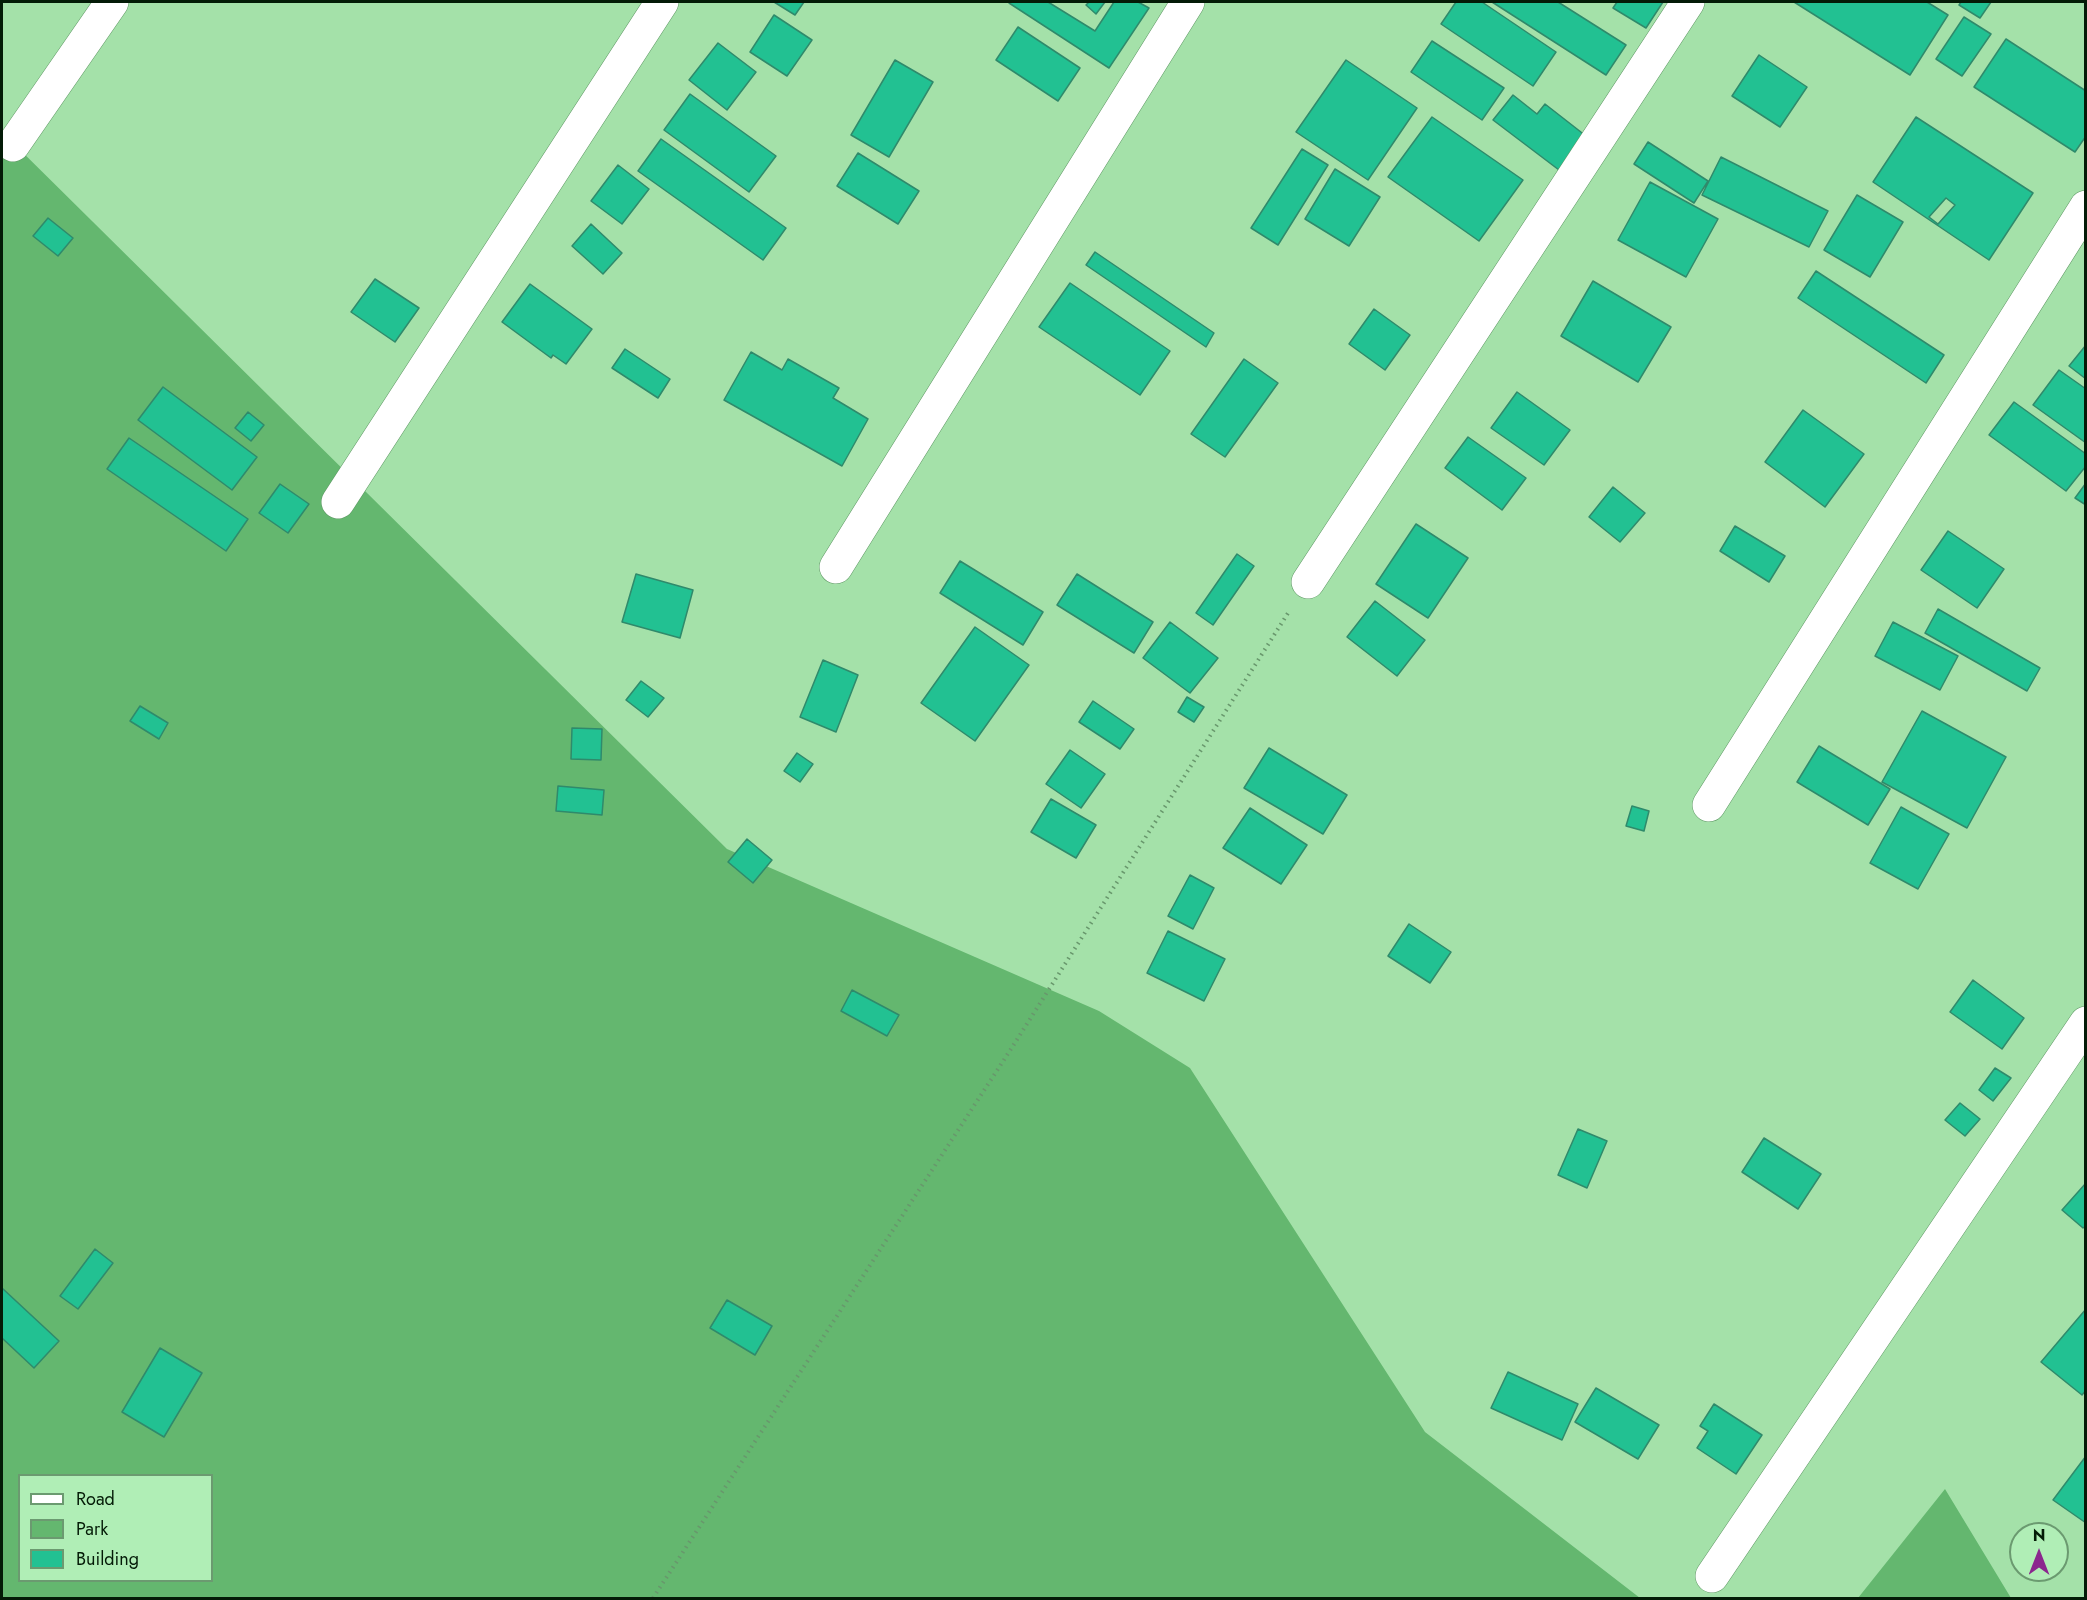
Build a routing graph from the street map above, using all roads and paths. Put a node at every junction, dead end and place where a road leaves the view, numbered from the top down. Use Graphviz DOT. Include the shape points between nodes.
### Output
graph roads {
  1 [pos="112,2"];
  2 [pos="662,2"];
  3 [pos="1188,2"];
  4 [pos="1688,2"];
  5 [pos="13,145"];
  6 [pos="2085,207"];
  7 [pos="338,502"];
  8 [pos="836,567"];
  9 [pos="1308,582"];
  10 [pos="1709,805"];
  11 [pos="2085,1023"];
  12 [pos="1712,1576"];
  13 [pos="653,1599"];
  1 -- 5 [label="street"];
  2 -- 7 [label="street"];
  3 -- 8 [label="street"];
  4 -- 9 [label="street"];
  6 -- 10 [label="street"];
  9 -- 13 [label="path" via="1011,1049"];
  11 -- 12 [label="street"];
}
